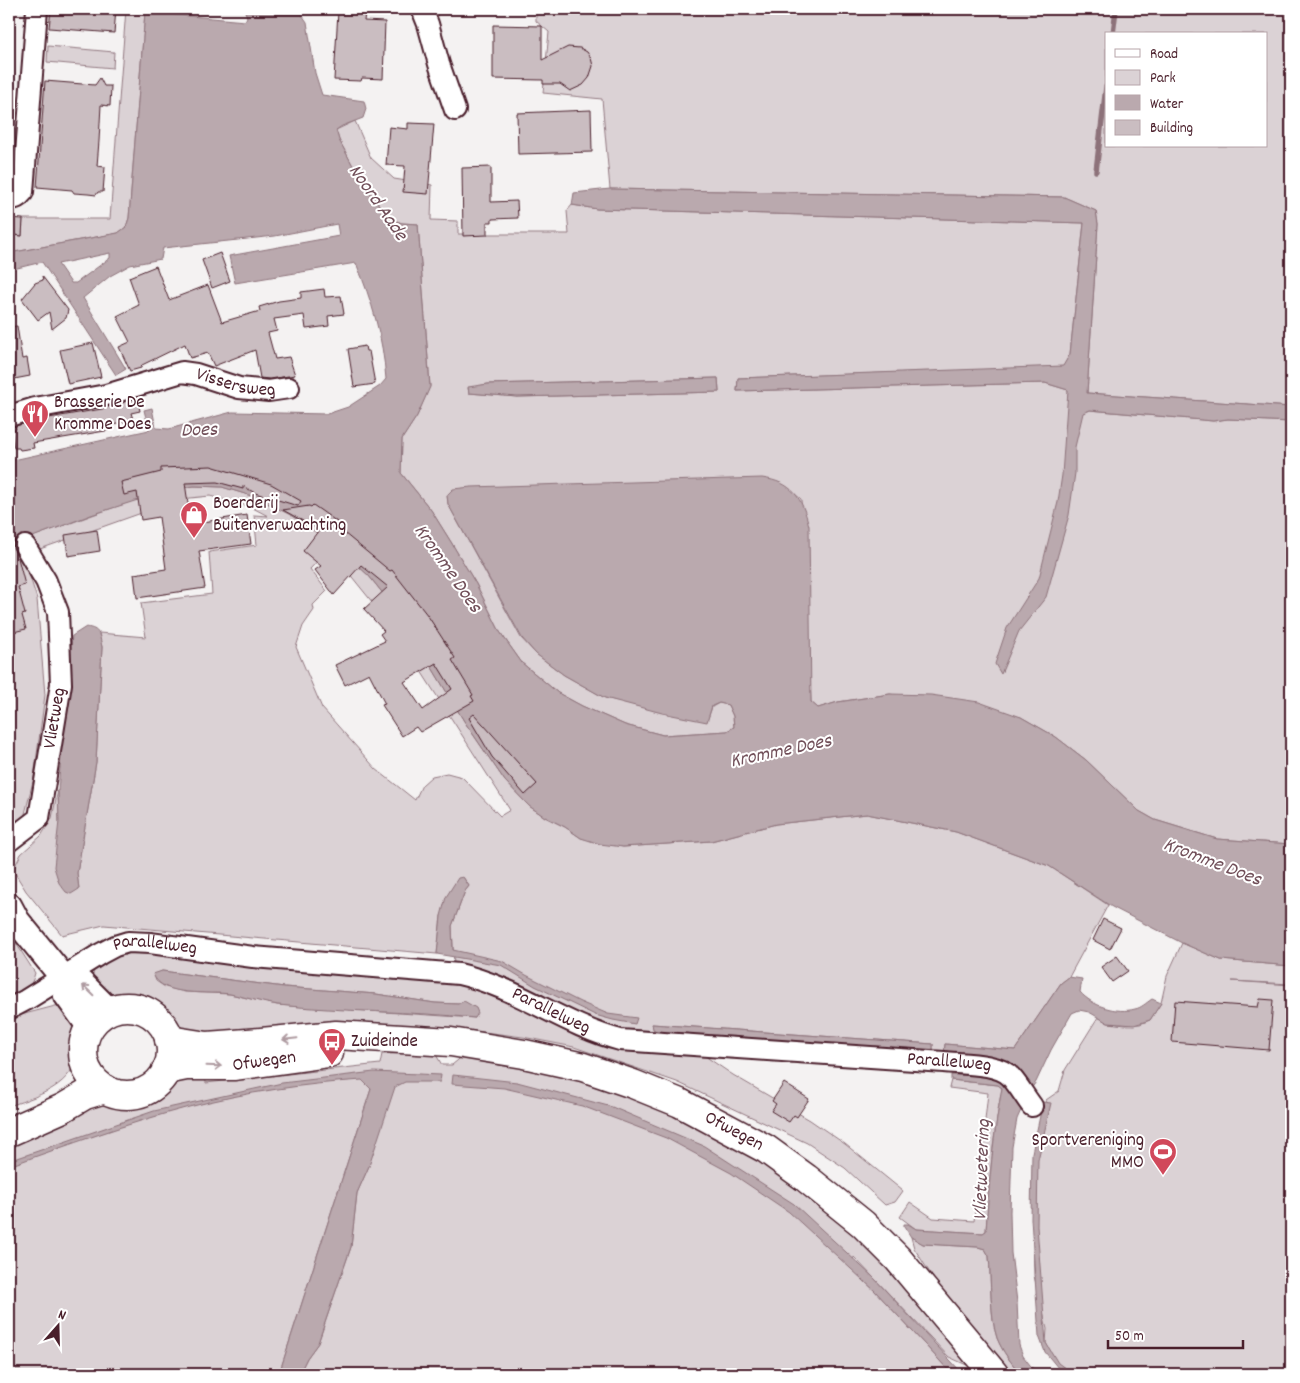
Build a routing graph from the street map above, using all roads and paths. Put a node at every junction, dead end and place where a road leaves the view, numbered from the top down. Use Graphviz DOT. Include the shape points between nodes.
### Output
graph roads {
  1 [pos="37,9"];
  2 [pos="422,9"];
  3 [pos="455,110"];
  4 [pos="9,199"];
  5 [pos="289,388"];
  6 [pos="9,416"];
  7 [pos="24,546"];
  8 [pos="9,841"];
  9 [pos="9,906"];
  10 [pos="62,976"];
  11 [pos="9,1009"];
  12 [pos="100,1019"];
  13 [pos="391,1039"];
  14 [pos="169,1040"];
  15 [pos="84,1061"];
  16 [pos="166,1070"];
  17 [pos="105,1089"];
  18 [pos="1030,1102"];
  19 [pos="9,1113"];
  20 [pos="9,1132"];
  21 [pos="994,1374"];
  1 -- 4 [label="street" via="23,192 19,197"];
  2 -- 3 [label="street"];
  5 -- 6 [label="street, Vissersweg" via="269,391 239,388 182,372 106,395"];
  7 -- 8 [label="street, Vlietweg" via="46,580 58,612 61,684 39,818"];
  9 -- 10 [label="street"];
  10 -- 11 [label="street, Parallelweg"];
  10 -- 12 [label="street" via="81,983"];
  10 -- 18 [label="street, Parallelweg" via="128,942 253,957 439,971 478,978 588,1030 620,1040 992,1067 1011,1076"];
  12 -- 14 [label="main road" via="128,1007 146,1011 161,1023"];
  12 -- 15 [label="main road" via="84,1043"];
  13 -- 14 [label="main road, Ofwegen, one-way" via="336,1035 207,1046"];
  16 -- 13 [label="main road, Ofwegen, one-way" via="186,1066 276,1062"];
  13 -- 21 [label="main road, Ofwegen" via="451,1042 583,1067 672,1100 766,1149 862,1224 898,1259"];
  14 -- 16 [label="main road" via="170,1056"];
  15 -- 17 [label="main road" via="92,1077"];
  15 -- 19 [label="main road" via="61,1090"];
  16 -- 17 [label="main road" via="152,1086 139,1093 118,1094"];
  17 -- 20 [label="main road" via="85,1095"];
}
